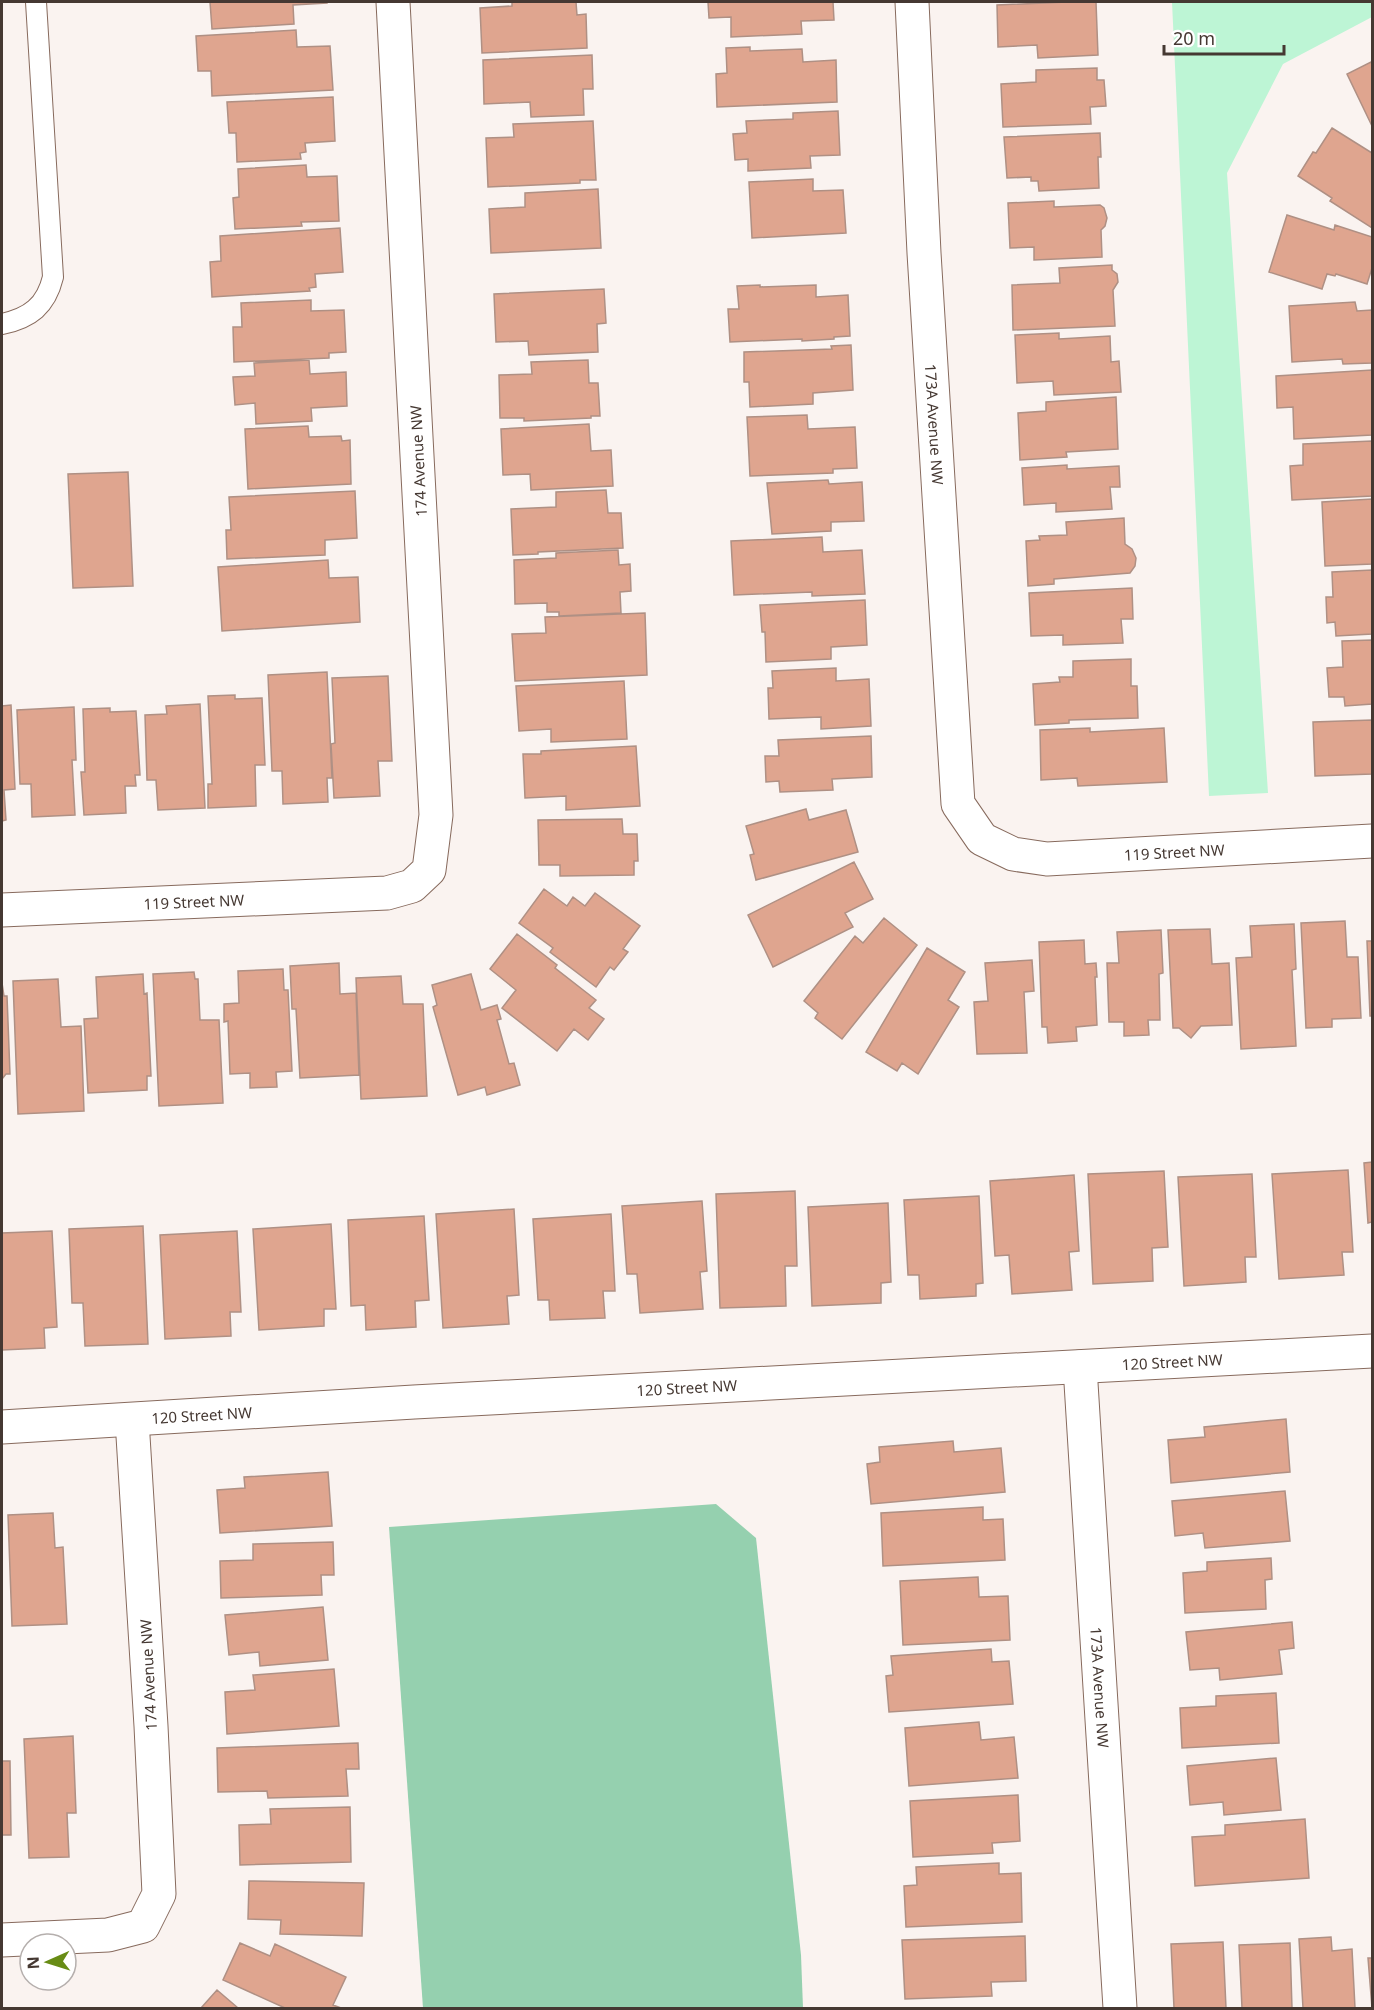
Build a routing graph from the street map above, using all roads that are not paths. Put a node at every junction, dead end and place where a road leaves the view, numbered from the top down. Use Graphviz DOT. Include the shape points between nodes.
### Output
graph roads {
  1 [pos="36,2"];
  2 [pos="393,2"];
  3 [pos="912,2"];
  4 [pos="2,324"];
  5 [pos="982,839"];
  6 [pos="1372,841"];
  7 [pos="387,893"];
  8 [pos="2,910"];
  9 [pos="1372,1351"];
  10 [pos="1080,1366"];
  11 [pos="132,1420"];
  12 [pos="2,1427"];
  13 [pos="2,1940"];
  14 [pos="1120,2008"];
  1 -- 4 [label="lane" via="53,277 39,308"];
  2 -- 7 [label="street, 174 Avenue NW" via="436,815 429,870 412,886"];
  3 -- 5 [label="street, 173A Avenue NW" via="958,804"];
  5 -- 6 [label="street, 119 Street NW" via="1013,854 1047,859"];
  7 -- 8 [label="street, 119 Street NW"];
  9 -- 10 [label="street, 120 Street NW"];
  10 -- 11 [label="street, 120 Street NW"];
  10 -- 14 [label="street, 173A Avenue NW"];
  11 -- 12 [label="street, 120 Street NW"];
  11 -- 13 [label="street, 174 Avenue NW" via="159,1894 143,1926 108,1935"];
}
